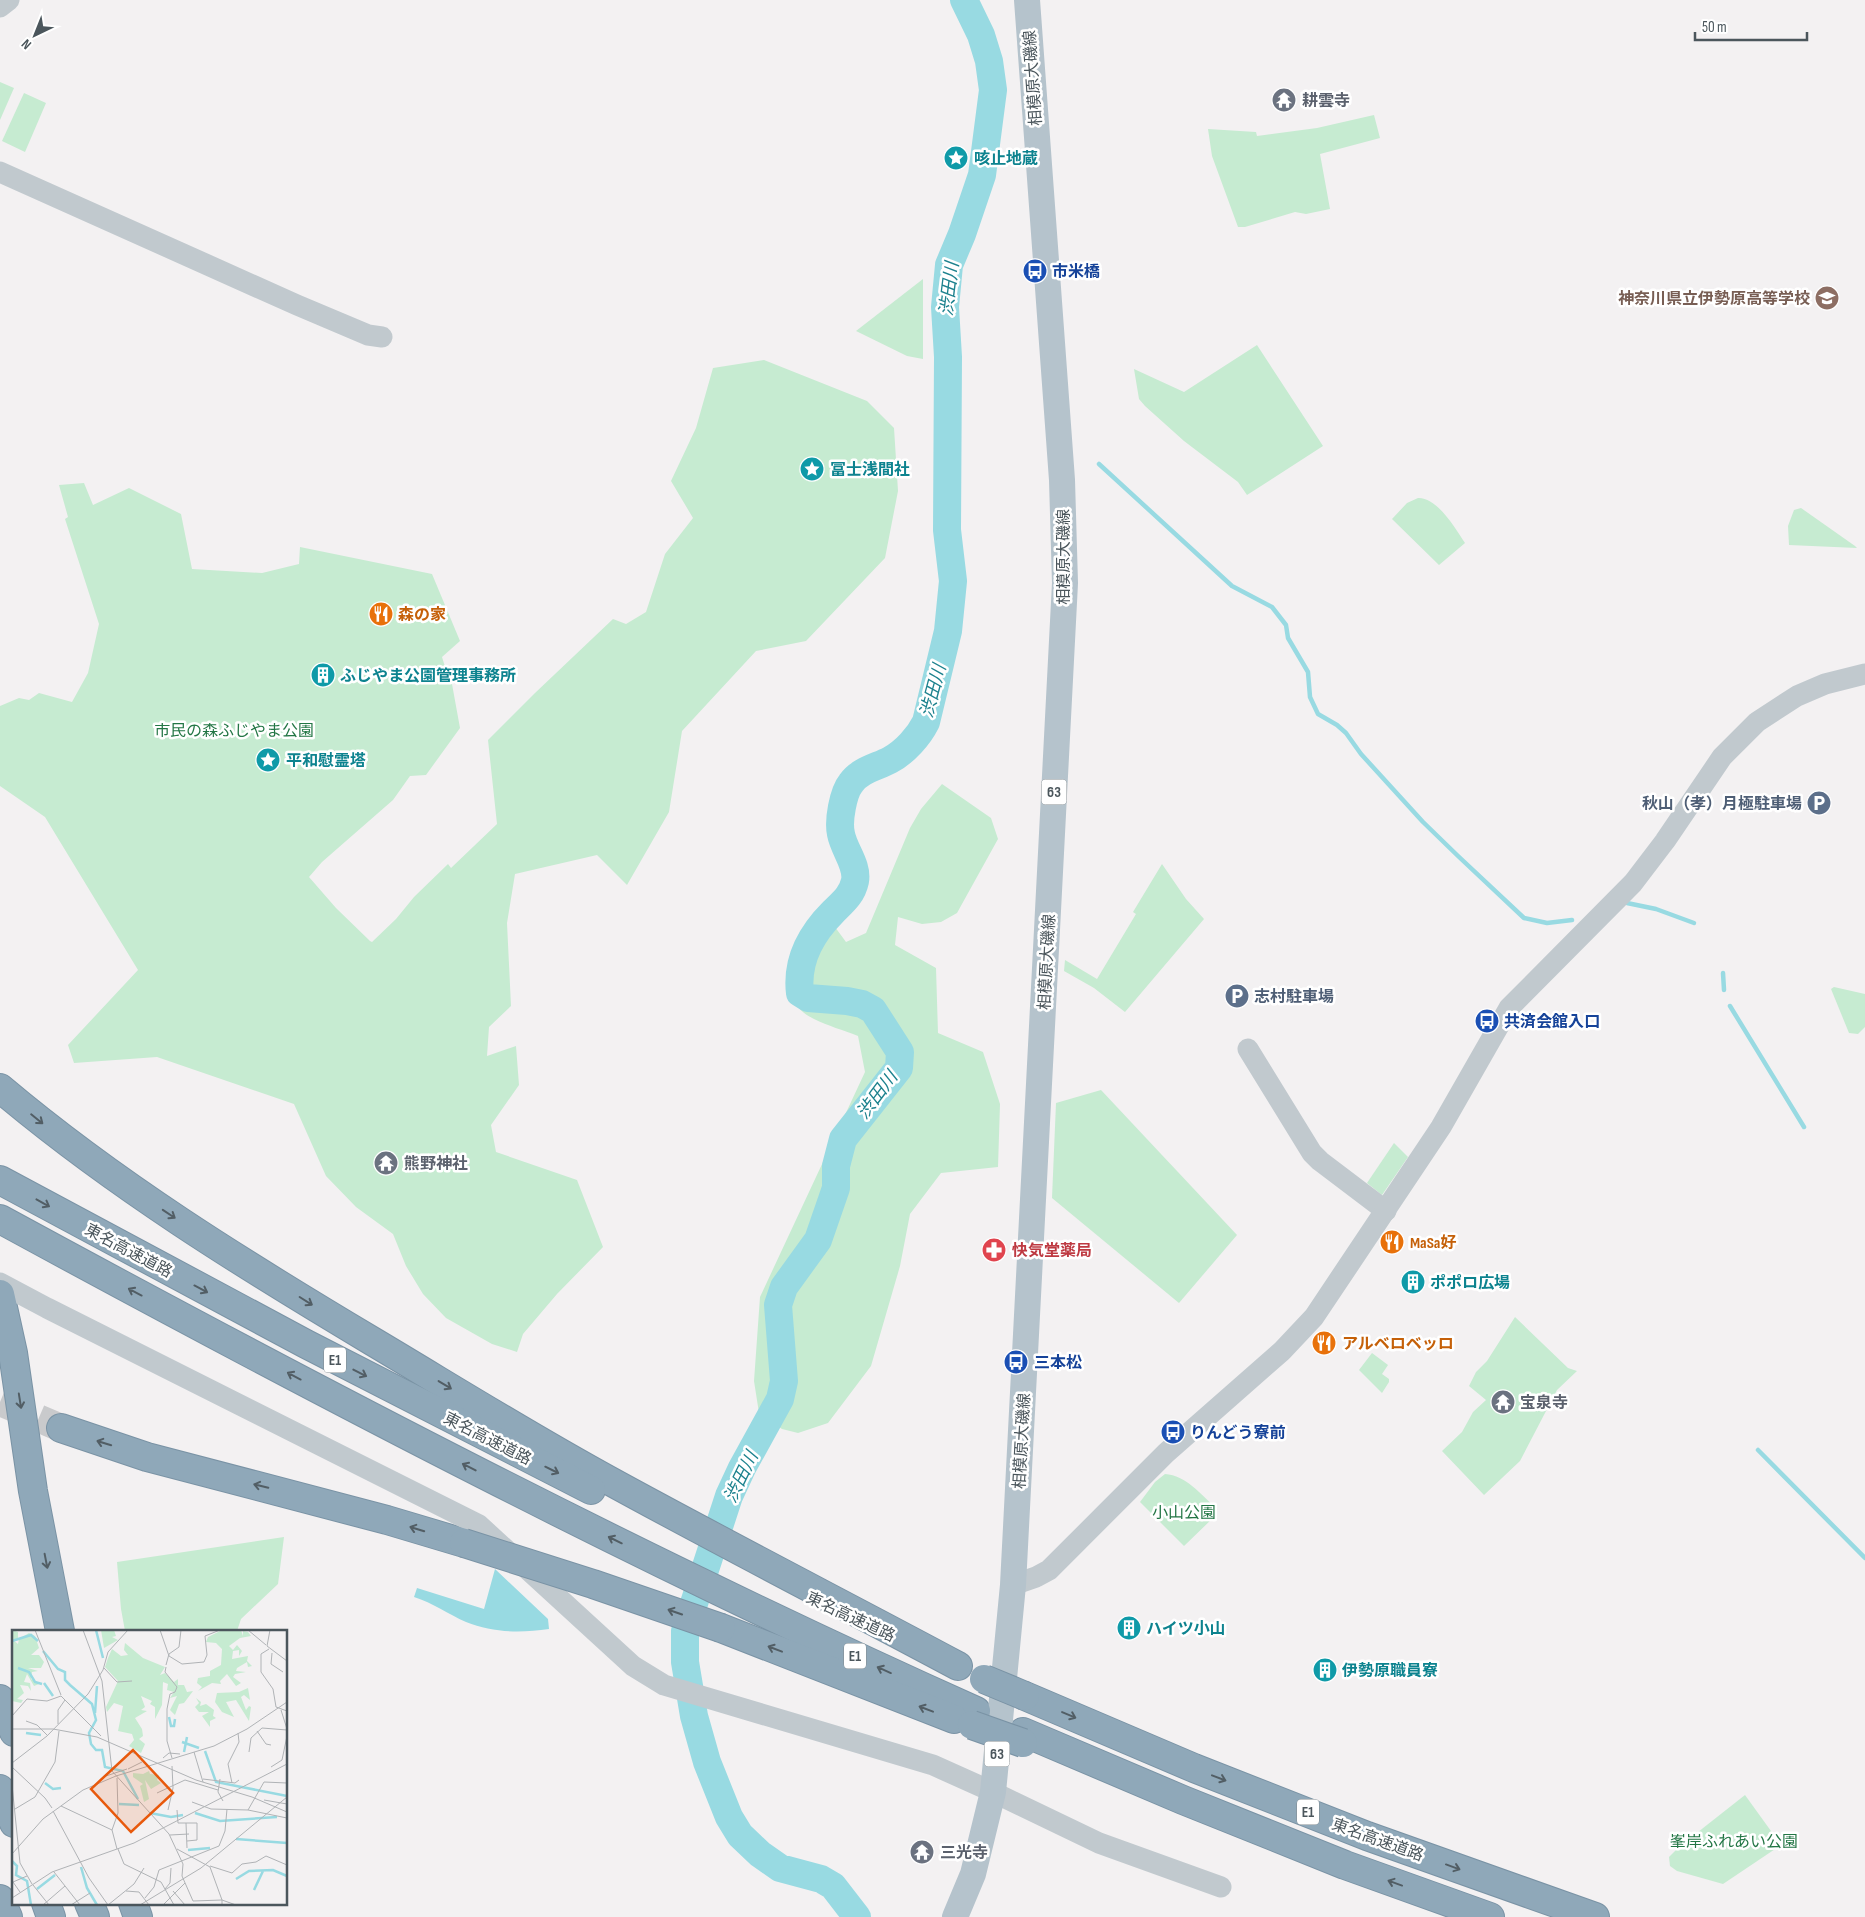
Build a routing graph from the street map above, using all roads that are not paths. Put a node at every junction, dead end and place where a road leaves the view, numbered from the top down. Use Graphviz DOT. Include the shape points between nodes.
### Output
graph roads {
  1 [pos="8,0"];
  2 [pos="1027,0"];
  3 [pos="0,7"];
  4 [pos="0,172"];
  5 [pos="382,338"];
  6 [pos="1865,674"];
  7 [pos="1248,1049"];
  8 [pos="0,1088"];
  9 [pos="0,1180"];
  10 [pos="1386,1210"];
  11 [pos="0,1219"];
  12 [pos="0,1282"];
  13 [pos="0,1294"];
  14 [pos="61,1428"];
  15 [pos="678,1525"];
  16 [pos="1013,1585"];
  17 [pos="60,1630"];
  18 [pos="0,1699"];
  19 [pos="974,1718"];
  20 [pos="12,1727"];
  21 [pos="0,1789"];
  22 [pos="993,1792"];
  23 [pos="12,1818"];
  24 [pos="1222,1887"];
  25 [pos="0,1899"];
  26 [pos="46,1904"];
  27 [pos="89,1904"];
  28 [pos="133,1904"];
  29 [pos="8,1917"];
  30 [pos="51,1917"];
  31 [pos="95,1917"];
  32 [pos="138,1917"];
  33 [pos="955,1917"];
  34 [pos="1490,1917"];
  35 [pos="1595,1917"];
  1 -- 3 [label="street"];
  2 -- 16 [label="main road, 相模原大磯線 / 63" via="1062,480 1065,583"];
  4 -- 5 [label="street" via="315,312"];
  6 -- 10 [label="street" via="1825,684 1791,700 1757,722 1722,757 1633,883 1509,1008 1441,1127"];
  7 -- 10 [label="street" via="1312,1153"];
  8 -- 15 [label="highway, one-way" via="98,1166 216,1246"];
  9 -- 15 [label="highway, 東名高速道路 / E1, one-way" via="502,1446"];
  10 -- 16 [label="street" via="1314,1317 1292,1341 1166,1453 1049,1570"];
  19 -- 11 [label="highway, 東名高速道路 / E1, one-way" via="484,1475"];
  12 -- 22 [label="street" via="479,1525 627,1661 664,1685 932,1765"];
  13 -- 17 [label="highway, one-way"];
  19 -- 14 [label="highway, one-way, bridge" via="910,1703 721,1628 464,1543 147,1457"];
  15 -- 35 [label="highway, 東名高速道路 / E1, one-way, bridge" via="984,1679 1194,1768 1358,1832"];
  16 -- 22 [label="main road, 相模原大磯線 / 63"];
  18 -- 20 [label="highway"];
  34 -- 19 [label="highway, E1, one-way" via="1345,1865"];
  21 -- 23 [label="highway"];
  22 -- 24 [label="street" via="1099,1843"];
  22 -- 33 [label="main road, 相模原大磯線 / 63" via="974,1874"];
  25 -- 29 [label="highway"];
  26 -- 30 [label="highway"];
  27 -- 31 [label="highway"];
  28 -- 32 [label="highway"];
}
